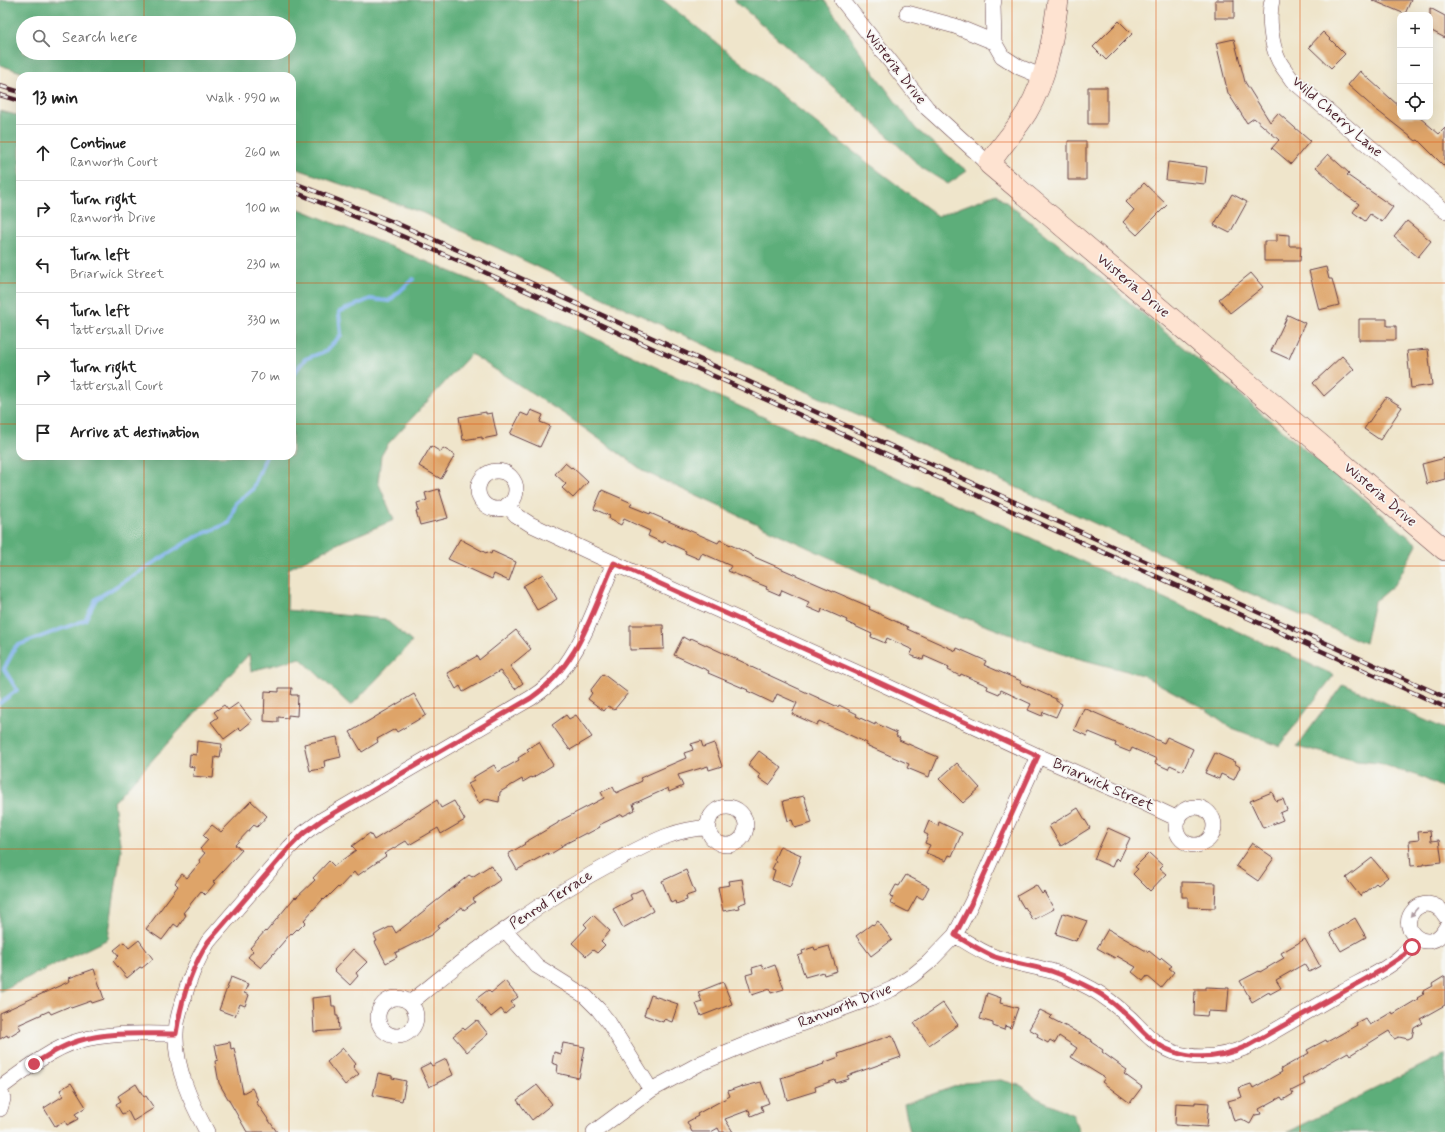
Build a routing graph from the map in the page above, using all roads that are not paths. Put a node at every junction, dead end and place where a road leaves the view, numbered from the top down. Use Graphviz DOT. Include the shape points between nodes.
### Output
graph roads {
  1 [pos="842,0"];
  2 [pos="994,0"];
  3 [pos="1058,0"];
  4 [pos="1272,0"];
  5 [pos="907,13"];
  6 [pos="994,42"];
  7 [pos="1043,77"];
  8 [pos="989,164"];
  9 [pos="1445,211"];
  10 [pos="508,505"];
  11 [pos="1445,550"];
  12 [pos="614,563"];
  13 [pos="1038,756"];
  14 [pos="1178,819"];
  15 [pos="709,828"];
  16 [pos="1445,916"];
  17 [pos="1445,929"];
  18 [pos="505,930"];
  19 [pos="955,935"];
  20 [pos="1417,938"];
  21 [pos="410,1003"];
  22 [pos="176,1034"];
  23 [pos="0,1089"];
  24 [pos="651,1090"];
  25 [pos="0,1110"];
  26 [pos="207,1132"];
  27 [pos="594,1132"];
  1 -- 8 [label="street, Wisteria Drive" via="927,108"];
  2 -- 6 [label="street"];
  3 -- 7 [label="street" via="1052,44"];
  4 -- 9 [label="street, Wild Cherry Lane" via="1270,8 1273,44 1280,62 1292,80"];
  5 -- 6 [label="street" via="955,26"];
  6 -- 7 [label="street" via="1002,56"];
  7 -- 8 [label="street" via="1027,112"];
  8 -- 11 [label="street, Wisteria Drive"];
  10 -- 12 [label="street, Briarwick Street" via="516,515 530,524"];
  12 -- 13 [label="street, Briarwick Street"];
  12 -- 22 [label="street" via="579,643 566,665 550,683 525,701 322,820 290,847 200,954 189,980"];
  13 -- 14 [label="street, Briarwick Street"];
  13 -- 19 [label="street, Ranworth Drive"];
  15 -- 18 [label="street, Penrod Terrace" via="686,830 633,852 551,898"];
  16 -- 20 [label="street, one-way" via="1433,905 1416,908 1409,918 1409,925"];
  17 -- 20 [label="street" via="1432,941 1426,942"];
  18 -- 21 [label="street, Penrod Terrace"];
  18 -- 24 [label="street" via="537,966 585,996 598,1009"];
  19 -- 20 [label="street" via="995,957 1051,972 1085,985 1113,1003 1160,1046 1180,1054 1200,1057 1234,1053 1247,1046 1380,971 1404,955"];
  19 -- 24 [label="street, Ranworth Drive" via="928,963 892,989 721,1054"];
  22 -- 23 [label="street" via="106,1036 78,1041 53,1052"];
  22 -- 26 [label="street" via="177,1053 186,1090"];
  23 -- 25 [label="street" via="3,1099"];
  24 -- 27 [label="street, Ranworth Drive"];
}
